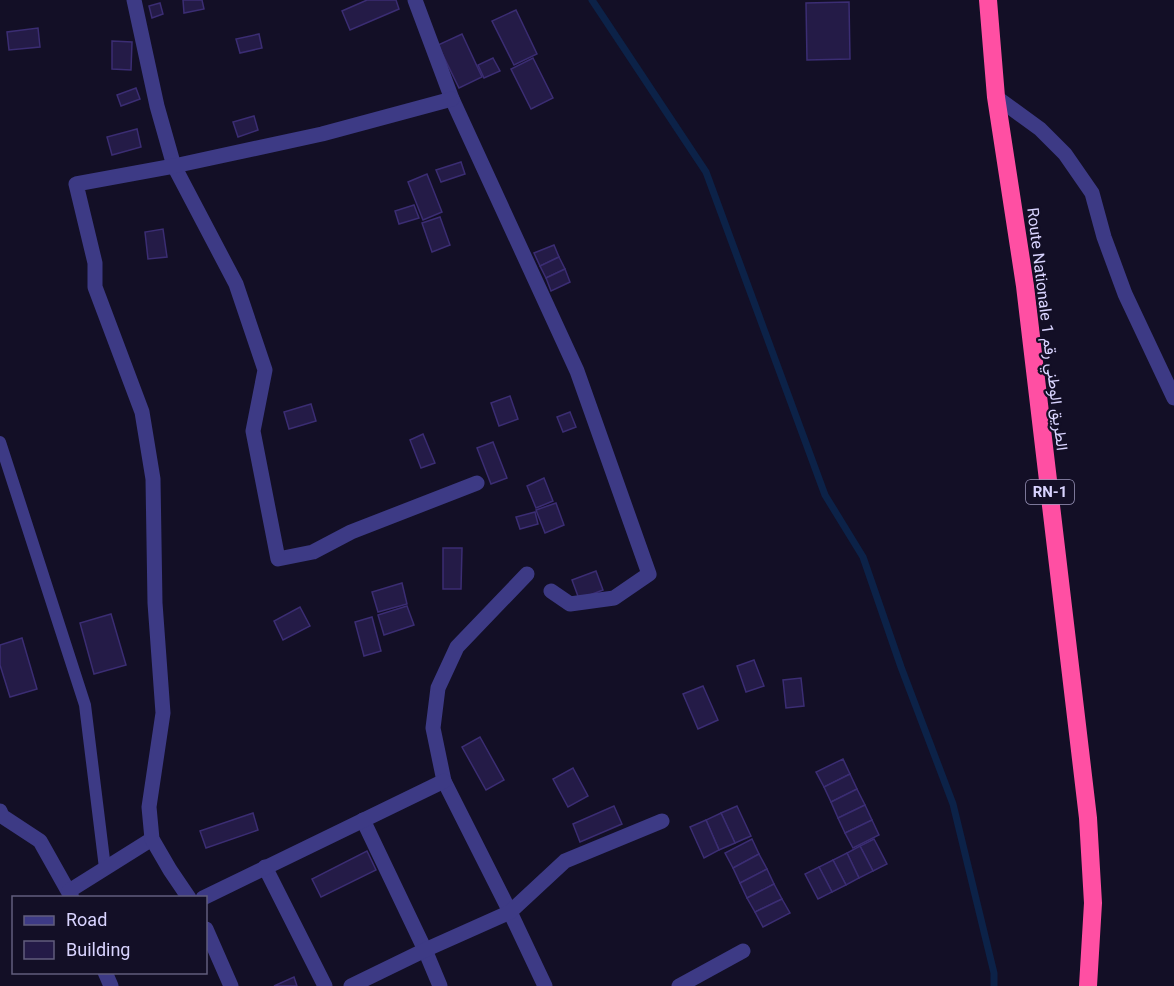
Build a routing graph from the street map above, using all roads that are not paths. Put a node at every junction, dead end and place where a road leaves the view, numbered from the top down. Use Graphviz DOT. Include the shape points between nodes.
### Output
graph roads {
  1 [pos="134,0"];
  2 [pos="415,0"];
  3 [pos="988,0"];
  4 [pos="996,97"];
  5 [pos="452,99"];
  6 [pos="174,166"];
  7 [pos="1172,389"];
  8 [pos="0,442"];
  9 [pos="477,483"];
  10 [pos="527,574"];
  11 [pos="551,591"];
  12 [pos="444,781"];
  13 [pos="0,811"];
  14 [pos="363,820"];
  15 [pos="662,821"];
  16 [pos="152,839"];
  17 [pos="265,867"];
  18 [pos="105,868"];
  19 [pos="70,894"];
  20 [pos="188,896"];
  21 [pos="205,896"];
  22 [pos="510,912"];
  23 [pos="207,931"];
  24 [pos="425,950"];
  25 [pos="743,951"];
  26 [pos="231,986"];
  27 [pos="325,986"];
  28 [pos="351,986"];
  29 [pos="440,986"];
  30 [pos="544,986"];
  31 [pos="679,986"];
  32 [pos="1088,986"];
  1 -- 6 [label="street"];
  2 -- 5 [label="street"];
  3 -- 4 [label="highway, Route Nationale الطريق الوطني رقم 1 / RN-1"];
  4 -- 7 [label="street" via="1040,129 1065,154 1092,193 1122,284"];
  4 -- 32 [label="highway, Route Nationale الطريق الوطني رقم 1 / RN-1" via="1024,286 1088,818 1093,903"];
  5 -- 6 [label="street" via="322,134"];
  5 -- 11 [label="street" via="578,372 649,574 614,598 570,604"];
  6 -- 9 [label="street" via="236,284 265,370 253,431 278,559 313,552 351,532"];
  6 -- 16 [label="street" via="76,184 95,263 95,287 142,412 153,479 155,603 163,713 149,807"];
  8 -- 18 [label="lane" via="85,705"];
  10 -- 12 [label="street" via="457,647 438,688 433,728"];
  12 -- 14 [label="street"];
  12 -- 22 [label="street"];
  13 -- 19 [label="street" via="40,841"];
  14 -- 17 [label="street"];
  14 -- 24 [label="street"];
  15 -- 22 [label="street" via="565,861"];
  16 -- 18 [label="street"];
  16 -- 20 [label="street"];
  17 -- 21 [label="street"];
  17 -- 27 [label="street"];
  18 -- 19 [label="street"];
  22 -- 24 [label="street"];
  22 -- 30 [label="street"];
  23 -- 26 [label="street"];
  24 -- 28 [label="street"];
  24 -- 29 [label="street"];
  25 -- 31 [label="street"];
}
